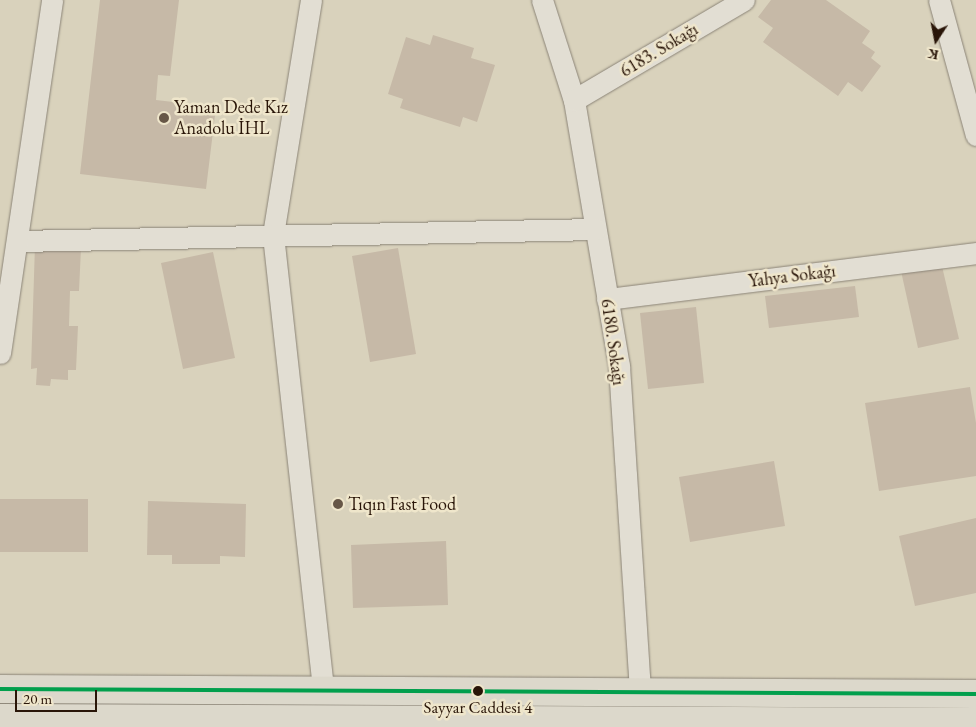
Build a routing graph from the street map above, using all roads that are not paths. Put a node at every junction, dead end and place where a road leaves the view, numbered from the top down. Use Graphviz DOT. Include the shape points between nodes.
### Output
graph roads {
  1 [pos="52,0"];
  2 [pos="311,0"];
  3 [pos="542,0"];
  4 [pos="744,0"];
  5 [pos="939,0"];
  6 [pos="574,100"];
  7 [pos="976,135"];
  8 [pos="596,229"];
  9 [pos="272,235"];
  10 [pos="19,241"];
  11 [pos="976,253"];
  12 [pos="608,300"];
  13 [pos="0,353"];
  14 [pos="0,689"];
  15 [pos="323,690"];
  16 [pos="640,692"];
  17 [pos="976,694"];
  18 [pos="0,718"];
  19 [pos="92,722"];
  20 [pos="976,722"];
  21 [pos="541,724"];
  22 [pos="825,724"];
  1 -- 10 [label="street"];
  2 -- 9 [label="street"];
  3 -- 6 [label="street, 6180. Sokağı"];
  4 -- 6 [label="street, 6183. Sokağı"];
  5 -- 7 [label="street"];
  6 -- 8 [label="street, 6180. Sokağı"];
  8 -- 9 [label="street"];
  8 -- 12 [label="street, 6180. Sokağı"];
  9 -- 10 [label="street"];
  9 -- 15 [label="street"];
  10 -- 13 [label="street"];
  11 -- 12 [label="street, Yahya Sokağı"];
  12 -- 16 [label="street, 6180. Sokağı" via="619,366"];
  14 -- 15 [label="main road"];
  15 -- 16 [label="main road"];
  16 -- 17 [label="main road"];
  18 -- 19 [label="main road"];
  19 -- 21 [label="main road"];
  20 -- 22 [label="main road"];
  21 -- 22 [label="main road"];
}
